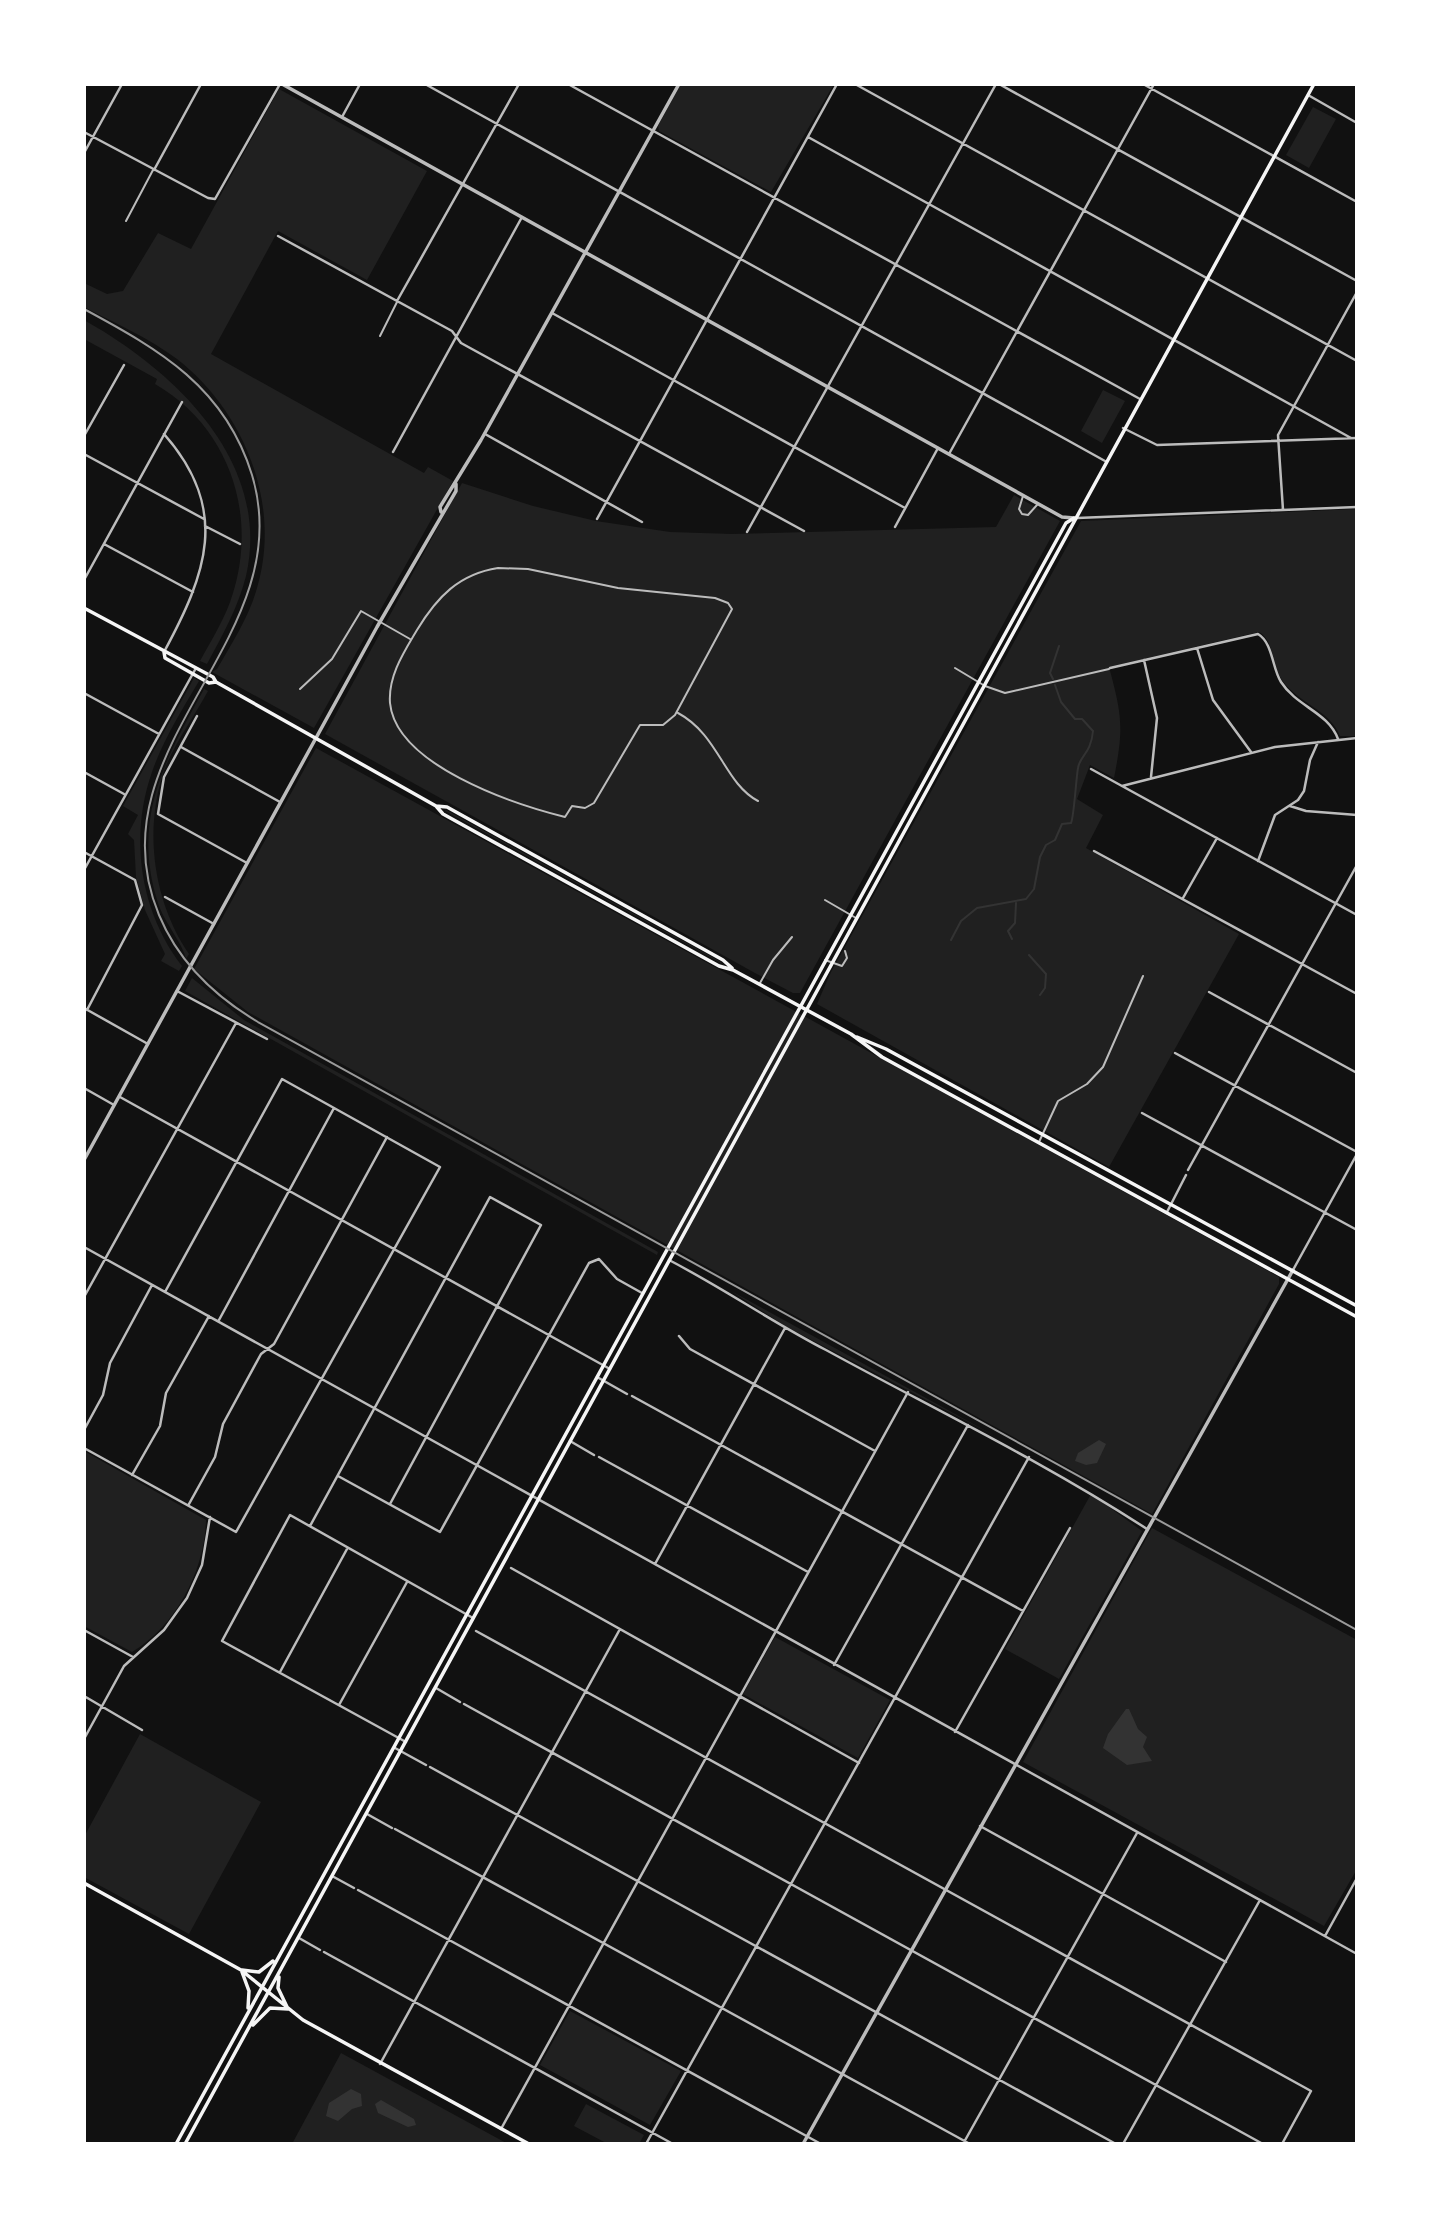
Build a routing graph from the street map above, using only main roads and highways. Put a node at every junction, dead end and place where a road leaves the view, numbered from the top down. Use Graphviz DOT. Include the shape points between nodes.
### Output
graph roads {
  1 [pos="1314,84"];
  2 [pos="1074,518"];
  3 [pos="84,608"];
  4 [pos="164,652"];
  5 [pos="216,682"];
  6 [pos="436,806"];
  7 [pos="733,970"];
  8 [pos="799,1006"];
  9 [pos="807,1010"];
  10 [pos="850,1034"];
  11 [pos="1357,1306"];
  12 [pos="1357,1317"];
  13 [pos="626,1322"];
  14 [pos="633,1326"];
  15 [pos="324,1872"];
  16 [pos="332,1876"];
  17 [pos="84,1883"];
  18 [pos="277,1958"];
  19 [pos="241,1970"];
  20 [pos="279,1975"];
  21 [pos="260,1987"];
  22 [pos="268,1994"];
  23 [pos="288,2009"];
  24 [pos="247,2012"];
  25 [pos="247,2032"];
  26 [pos="176,2144"];
  27 [pos="185,2144"];
  28 [pos="528,2144"];
  1 -- 2 [label="main road"];
  2 -- 8 [label="main road" via="1066,523"];
  2 -- 9 [label="main road"];
  3 -- 4 [label="main road"];
  4 -- 5 [label="main road"];
  4 -- 5 [label="main road" via="165,658 209,683"];
  5 -- 6 [label="main road"];
  6 -- 7 [label="main road" via="443,814"];
  6 -- 7 [label="main road" via="447,807 723,960"];
  7 -- 8 [label="main road"];
  8 -- 9 [label="main road"];
  8 -- 13 [label="main road"];
  9 -- 10 [label="main road"];
  9 -- 14 [label="main road"];
  10 -- 11 [label="main road" via="886,1049"];
  10 -- 12 [label="main road" via="882,1057"];
  13 -- 14 [label="main road"];
  13 -- 15 [label="main road"];
  14 -- 16 [label="main road"];
  15 -- 16 [label="main road"];
  15 -- 18 [label="main road"];
  16 -- 20 [label="main road"];
  17 -- 19 [label="main road"];
  18 -- 19 [label="main road" via="259,1972"];
  18 -- 21 [label="main road"];
  19 -- 21 [label="main road"];
  19 -- 24 [label="main road" via="249,1991"];
  20 -- 22 [label="main road"];
  20 -- 23 [label="main road" via="278,1988"];
  21 -- 22 [label="main road"];
  21 -- 24 [label="main road"];
  22 -- 23 [label="main road"];
  22 -- 25 [label="main road"];
  23 -- 25 [label="main road" via="270,2008"];
  23 -- 28 [label="main road"];
  24 -- 26 [label="main road"];
  25 -- 27 [label="main road"];
}
